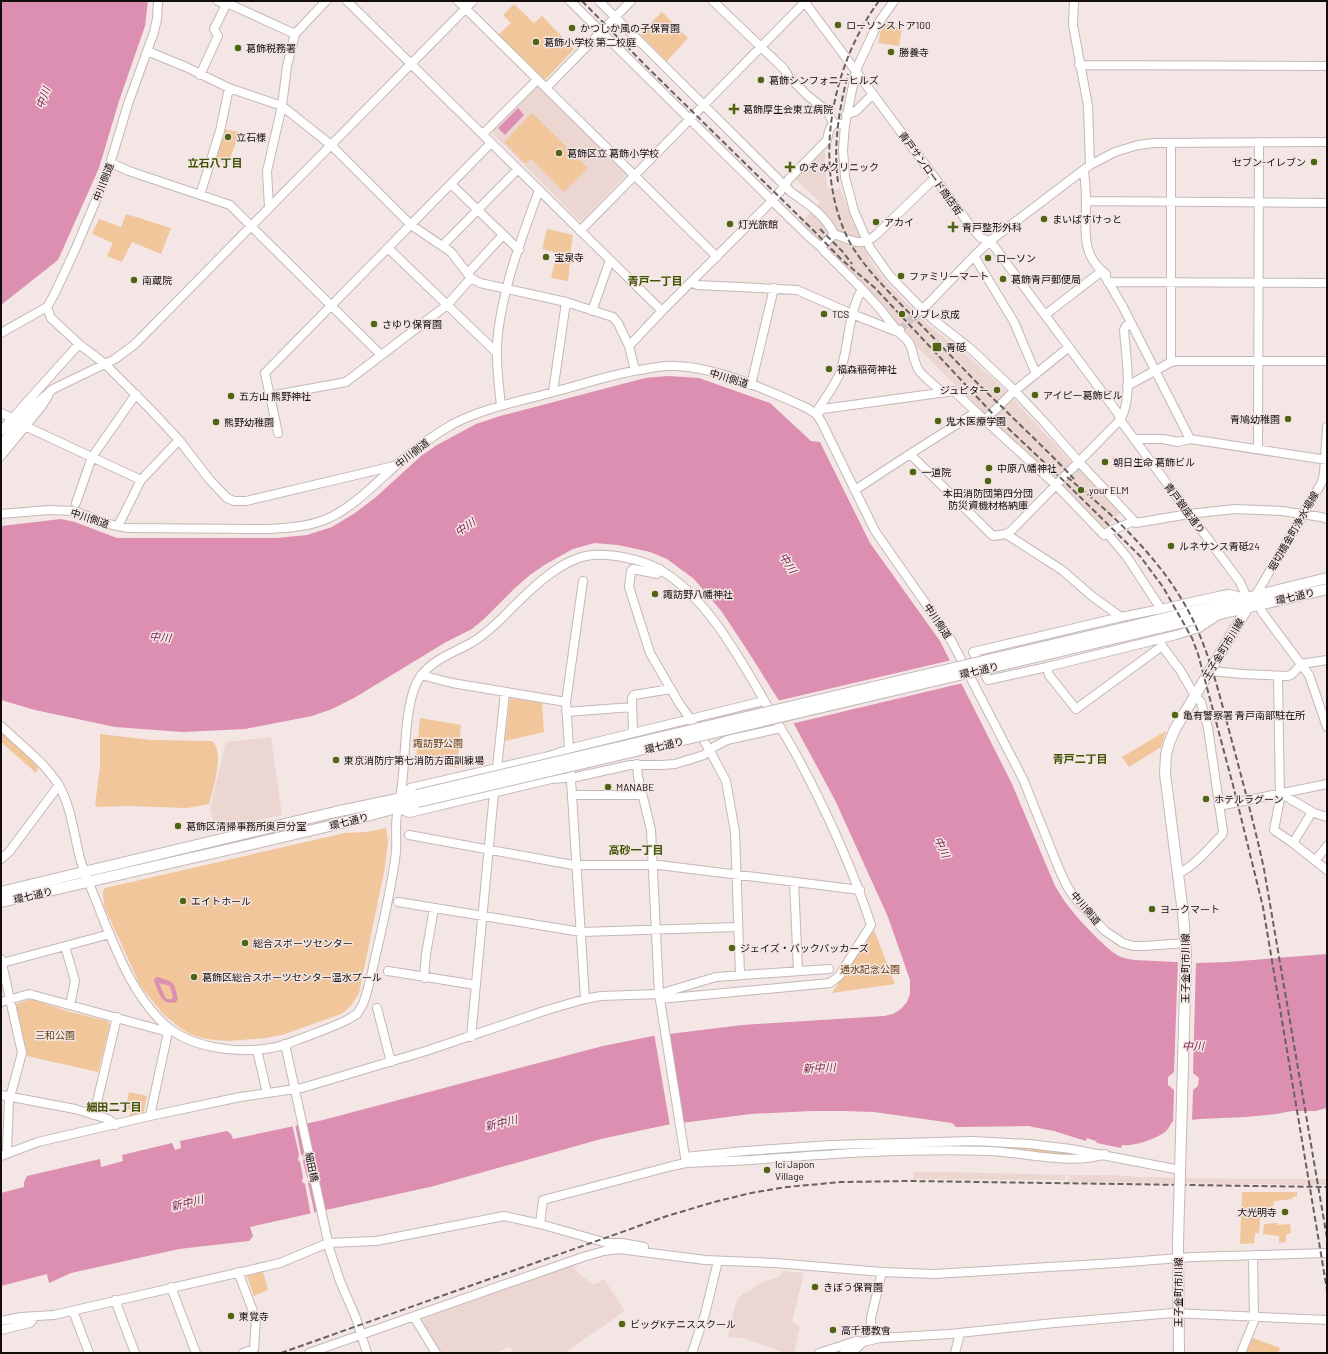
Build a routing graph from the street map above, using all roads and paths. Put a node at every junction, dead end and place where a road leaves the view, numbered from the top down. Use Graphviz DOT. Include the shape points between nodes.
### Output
graph roads {
  1 [pos="158,1"];
  2 [pos="326,1"];
  3 [pos="348,1"];
  4 [pos="458,1"];
  5 [pos="473,1"];
  6 [pos="570,1"];
  7 [pos="599,1"];
  8 [pos="631,1"];
  9 [pos="713,1"];
  10 [pos="804,1"];
  11 [pos="894,1"];
  12 [pos="1074,1"];
  13 [pos="225,2"];
  14 [pos="465,9"];
  15 [pos="616,17"];
  16 [pos="601,32"];
  17 [pos="295,34"];
  18 [pos="761,46"];
  19 [pos="147,51"];
  20 [pos="411,64"];
  21 [pos="1079,65"];
  22 [pos="1327,66"];
  23 [pos="856,70"];
  24 [pos="200,75"];
  25 [pos="537,80"];
  26 [pos="229,88"];
  27 [pos="546,88"];
  28 [pos="873,94"];
  29 [pos="704,104"];
  30 [pos="282,106"];
  31 [pos="846,115"];
  32 [pos="690,119"];
  33 [pos="833,123"];
  34 [pos="845,125"];
  35 [pos="483,134"];
  36 [pos="1259,142"];
  37 [pos="1327,142"];
  38 [pos="491,143"];
  39 [pos="1171,143"];
  40 [pos="331,145"];
  41 [pos="111,164"];
  42 [pos="1087,167"];
  43 [pos="518,169"];
  44 [pos="634,175"];
  45 [pos="935,178"];
  46 [pos="451,184"];
  47 [pos="784,185"];
  48 [pos="539,190"];
  49 [pos="200,195"];
  50 [pos="772,200"];
  51 [pos="1086,202"];
  52 [pos="1171,203"];
  53 [pos="1259,203"];
  54 [pos="1327,203"];
  55 [pos="269,208"];
  56 [pos="478,211"];
  57 [pos="411,225"];
  58 [pos="251,226"];
  59 [pos="580,231"];
  60 [pos="833,234"];
  61 [pos="503,235"];
  62 [pos="867,241"];
  63 [pos="990,241"];
  64 [pos="822,245"];
  65 [pos="442,246"];
  66 [pos="388,248"];
  67 [pos="519,250"];
  68 [pos="974,256"];
  69 [pos="717,257"];
  70 [pos="610,260"];
  71 [pos="1102,271"];
  72 [pos="469,276"];
  73 [pos="691,282"];
  74 [pos="1112,282"];
  75 [pos="1171,282"];
  76 [pos="1258,283"];
  77 [pos="1327,283"];
  78 [pos="506,288"];
  79 [pos="774,288"];
  80 [pos="862,289"];
  81 [pos="566,302"];
  82 [pos="447,305"];
  83 [pos="331,306"];
  84 [pos="47,307"];
  85 [pos="592,311"];
  86 [pos="662,311"];
  87 [pos="919,311"];
  88 [pos="852,314"];
  89 [pos="1045,314"];
  90 [pos="1131,323"];
  91 [pos="899,331"];
  92 [pos="1,333"];
  93 [pos="79,344"];
  94 [pos="629,346"];
  95 [pos="1068,347"];
  96 [pos="497,353"];
  97 [pos="382,355"];
  98 [pos="1258,361"];
  99 [pos="1327,361"];
  100 [pos="1171,362"];
  101 [pos="105,364"];
  102 [pos="635,370"];
  103 [pos="1156,371"];
  104 [pos="1036,374"];
  105 [pos="751,384"];
  106 [pos="1127,386"];
  107 [pos="53,389"];
  108 [pos="1015,391"];
  109 [pos="553,392"];
  110 [pos="944,393"];
  111 [pos="136,394"];
  112 [pos="270,396"];
  113 [pos="501,406"];
  114 [pos="976,412"];
  115 [pos="1,413"];
  116 [pos="816,414"];
  117 [pos="12,418"];
  118 [pos="1120,418"];
  119 [pos="985,420"];
  120 [pos="25,426"];
  121 [pos="1327,427"];
  122 [pos="1,432"];
  123 [pos="278,433"];
  124 [pos="1134,439"];
  125 [pos="1190,439"];
  126 [pos="179,440"];
  127 [pos="1,444"];
  128 [pos="1258,449"];
  129 [pos="910,454"];
  130 [pos="1,456"];
  131 [pos="92,457"];
  132 [pos="1326,460"];
  133 [pos="1079,462"];
  134 [pos="395,466"];
  135 [pos="141,480"];
  136 [pos="1056,485"];
  137 [pos="854,490"];
  138 [pos="76,503"];
  139 [pos="1,514"];
  140 [pos="1189,514"];
  141 [pos="1303,514"];
  142 [pos="1327,519"];
  143 [pos="1132,522"];
  144 [pos="118,526"];
  145 [pos="1108,532"];
  146 [pos="1006,534"];
  147 [pos="660,569"];
  148 [pos="1327,578"];
  149 [pos="583,581"];
  150 [pos="1327,589"];
  151 [pos="1252,601"];
  152 [pos="1161,609"];
  153 [pos="1220,614"];
  154 [pos="1121,617"];
  155 [pos="1158,624"];
  156 [pos="1161,643"];
  157 [pos="1327,660"];
  158 [pos="1301,665"];
  159 [pos="1047,667"];
  160 [pos="1210,671"];
  161 [pos="421,675"];
  162 [pos="1278,676"];
  163 [pos="671,689"];
  164 [pos="505,692"];
  165 [pos="1195,696"];
  166 [pos="764,701"];
  167 [pos="566,702"];
  168 [pos="632,707"];
  169 [pos="566,712"];
  170 [pos="691,720"];
  171 [pos="1,726"];
  172 [pos="1327,727"];
  173 [pos="781,728"];
  174 [pos="633,733"];
  175 [pos="568,749"];
  176 [pos="710,752"];
  177 [pos="637,764"];
  178 [pos="497,768"];
  179 [pos="570,778"];
  180 [pos="1327,784"];
  181 [pos="59,785"];
  182 [pos="1280,793"];
  183 [pos="494,794"];
  184 [pos="572,795"];
  185 [pos="642,795"];
  186 [pos="399,803"];
  187 [pos="1219,806"];
  188 [pos="1312,812"];
  189 [pos="1327,817"];
  190 [pos="409,836"];
  191 [pos="1293,843"];
  192 [pos="1327,846"];
  193 [pos="489,850"];
  194 [pos="1,859"];
  195 [pos="1315,861"];
  196 [pos="576,865"];
  197 [pos="653,865"];
  198 [pos="1327,870"];
  199 [pos="85,872"];
  200 [pos="1178,874"];
  201 [pos="737,875"];
  202 [pos="89,882"];
  203 [pos="794,882"];
  204 [pos="860,890"];
  205 [pos="1,892"];
  206 [pos="1,902"];
  207 [pos="398,902"];
  208 [pos="434,908"];
  209 [pos="482,916"];
  210 [pos="738,927"];
  211 [pos="655,929"];
  212 [pos="581,932"];
  213 [pos="110,934"];
  214 [pos="1186,943"];
  215 [pos="65,946"];
  216 [pos="1,961"];
  217 [pos="829,969"];
  218 [pos="798,971"];
  219 [pos="388,972"];
  220 [pos="740,974"];
  221 [pos="424,978"];
  222 [pos="476,985"];
  223 [pos="585,999"];
  224 [pos="660,999"];
  225 [pos="10,1000"];
  226 [pos="1,1002"];
  227 [pos="70,1005"];
  228 [pos="377,1008"];
  229 [pos="117,1018"];
  230 [pos="169,1030"];
  231 [pos="471,1037"];
  232 [pos="285,1044"];
  233 [pos="257,1050"];
  234 [pos="391,1062"];
  235 [pos="295,1090"];
  236 [pos="267,1093"];
  237 [pos="1,1095"];
  238 [pos="10,1096"];
  239 [pos="94,1114"];
  240 [pos="150,1116"];
  241 [pos="116,1125"];
  242 [pos="7,1150"];
  243 [pos="1,1156"];
  244 [pos="685,1158"];
  245 [pos="1180,1170"];
  246 [pos="540,1224"];
  247 [pos="328,1243"];
  248 [pos="1327,1253"];
  249 [pos="666,1255"];
  250 [pos="1253,1255"];
  251 [pos="1178,1258"];
  252 [pos="718,1261"];
  253 [pos="238,1272"];
  254 [pos="882,1272"];
  255 [pos="171,1287"];
  256 [pos="115,1300"];
  257 [pos="73,1311"];
  258 [pos="1179,1313"];
  259 [pos="1254,1316"];
  260 [pos="35,1317"];
  261 [pos="414,1317"];
  262 [pos="1327,1320"];
  263 [pos="1,1321"];
  264 [pos="1,1330"];
  265 [pos="960,1333"];
  266 [pos="361,1335"];
  267 [pos="872,1339"];
  268 [pos="863,1342"];
  269 [pos="89,1353"];
  270 [pos="135,1353"];
  271 [pos="196,1353"];
  272 [pos="243,1353"];
  273 [pos="309,1353"];
  274 [pos="367,1353"];
  275 [pos="436,1353"];
  276 [pos="692,1353"];
  277 [pos="819,1353"];
  278 [pos="844,1353"];
  279 [pos="954,1353"];
  280 [pos="1178,1353"];
  281 [pos="1241,1353"];
  1 -- 19 [label="street, 中川側道" via="157,19"];
  2 -- 17 [label="street"];
  3 -- 20 [label="street"];
  4 -- 14 [label="street"];
  5 -- 14 [label="street"];
  6 -- 16 [label="street"];
  7 -- 15 [label="street"];
  8 -- 15 [label="street"];
  9 -- 18 [label="street"];
  10 -- 18 [label="street"];
  10 -- 23 [label="street, 青戸サンロード商店街"];
  11 -- 23 [label="street" via="877,25"];
  12 -- 21 [label="street" via="1073,25"];
  13 -- 17 [label="street"];
  13 -- 24 [label="street" via="214,29 218,36"];
  14 -- 20 [label="street"];
  14 -- 25 [label="street"];
  15 -- 16 [label="street"];
  15 -- 29 [label="street"];
  16 -- 27 [label="street"];
  16 -- 32 [label="street"];
  17 -- 30 [label="street" via="287,66"];
  18 -- 29 [label="street"];
  18 -- 33 [label="street" via="828,112"];
  19 -- 24 [label="street"];
  19 -- 41 [label="street, 中川側道" via="128,104"];
  20 -- 35 [label="street"];
  20 -- 40 [label="street"];
  21 -- 22 [label="street"];
  21 -- 42 [label="street" via="1088,106"];
  23 -- 28 [label="street, 青戸サンロード商店街"];
  23 -- 31 [label="street"];
  24 -- 26 [label="street"];
  25 -- 27 [label="street"];
  25 -- 35 [label="street"];
  26 -- 30 [label="street"];
  26 -- 49 [label="street" via="220,131"];
  27 -- 44 [label="street"];
  28 -- 31 [label="street" via="856,111"];
  28 -- 45 [label="street, 青戸サンロード商店街"];
  29 -- 32 [label="street"];
  29 -- 47 [label="street"];
  30 -- 40 [label="street"];
  30 -- 55 [label="street" via="267,171"];
  31 -- 34 [label="street"];
  32 -- 44 [label="street"];
  32 -- 50 [label="street"];
  33 -- 34 [label="street"];
  33 -- 47 [label="street" via="828,131 827,140"];
  34 -- 62 [label="street" via="845,177 854,211"];
  35 -- 38 [label="street"];
  36 -- 37 [label="street"];
  36 -- 39 [label="street"];
  36 -- 53 [label="street"];
  38 -- 43 [label="street"];
  38 -- 46 [label="street"];
  39 -- 42 [label="street" via="1132,147 1115,152"];
  39 -- 52 [label="street"];
  40 -- 55 [label="street"];
  40 -- 57 [label="street"];
  41 -- 49 [label="street"];
  41 -- 84 [label="street, 中川側道" via="68,268"];
  42 -- 51 [label="street"];
  42 -- 63 [label="street"];
  43 -- 48 [label="street"];
  43 -- 56 [label="street"];
  44 -- 59 [label="street"];
  44 -- 69 [label="street"];
  45 -- 62 [label="street"];
  45 -- 63 [label="street, 青戸サンロード商店街" via="972,228 981,238"];
  46 -- 56 [label="street"];
  46 -- 57 [label="street"];
  47 -- 50 [label="street"];
  47 -- 60 [label="street" via="815,209 830,224"];
  48 -- 59 [label="street"];
  48 -- 67 [label="street"];
  49 -- 58 [label="street" via="230,205"];
  50 -- 64 [label="street" via="810,238"];
  50 -- 69 [label="street"];
  51 -- 52 [label="street"];
  51 -- 71 [label="street" via="1085,242 1090,256"];
  52 -- 53 [label="street"];
  52 -- 75 [label="street"];
  53 -- 54 [label="street"];
  53 -- 76 [label="street"];
  55 -- 58 [label="street"];
  56 -- 61 [label="street"];
  56 -- 65 [label="street"];
  57 -- 65 [label="street"];
  57 -- 66 [label="street"];
  58 -- 83 [label="street"];
  58 -- 101 [label="street" via="134,344"];
  59 -- 70 [label="street"];
  60 -- 62 [label="street" via="859,243"];
  60 -- 64 [label="street"];
  61 -- 67 [label="street"];
  61 -- 72 [label="street"];
  62 -- 87 [label="street" via="883,266"];
  63 -- 68 [label="street"];
  63 -- 89 [label="street, 青戸サンロード商店街"];
  64 -- 80 [label="street" via="825,252"];
  65 -- 72 [label="street" via="451,252"];
  66 -- 82 [label="street"];
  66 -- 83 [label="street"];
  67 -- 78 [label="street"];
  68 -- 87 [label="street"];
  68 -- 104 [label="street" via="1014,322"];
  69 -- 73 [label="street"];
  70 -- 85 [label="street"];
  70 -- 86 [label="street"];
  71 -- 74 [label="street"];
  71 -- 89 [label="street"];
  72 -- 78 [label="street" via="480,283"];
  72 -- 82 [label="street"];
  73 -- 79 [label="street" via="697,285"];
  73 -- 86 [label="street"];
  74 -- 75 [label="street"];
  74 -- 90 [label="street"];
  75 -- 76 [label="street"];
  75 -- 100 [label="street"];
  76 -- 77 [label="street"];
  76 -- 98 [label="street"];
  78 -- 81 [label="street"];
  78 -- 96 [label="street"];
  79 -- 88 [label="street" via="799,291"];
  79 -- 105 [label="street"];
  80 -- 88 [label="street"];
  80 -- 91 [label="street"];
  81 -- 85 [label="street"];
  81 -- 109 [label="street"];
  82 -- 96 [label="street"];
  82 -- 97 [label="street"];
  83 -- 97 [label="street"];
  83 -- 112 [label="street" via="265,373"];
  84 -- 92 [label="street"];
  84 -- 93 [label="street" via="52,318"];
  85 -- 94 [label="street" via="612,317 618,323"];
  86 -- 94 [label="street"];
  87 -- 108 [label="street" via="972,350"];
  88 -- 91 [label="street"];
  88 -- 116 [label="street" via="841,371"];
  89 -- 95 [label="street, 青戸サンロード商店街"];
  90 -- 103 [label="street"];
  90 -- 106 [label="street" via="1124,330"];
  91 -- 110 [label="street" via="911,346 919,370"];
  93 -- 101 [label="street"];
  93 -- 117 [label="street"];
  94 -- 102 [label="street"];
  95 -- 104 [label="street"];
  95 -- 118 [label="street, 青戸サンロード商店街"];
  96 -- 113 [label="street"];
  97 -- 112 [label="street" via="346,382"];
  98 -- 99 [label="street"];
  98 -- 100 [label="street"];
  98 -- 128 [label="street"];
  100 -- 103 [label="street"];
  101 -- 107 [label="street"];
  101 -- 111 [label="street"];
  102 -- 105 [label="street, 中川側道" via="678,366 725,375"];
  102 -- 109 [label="street, 中川側道"];
  103 -- 106 [label="street"];
  103 -- 125 [label="street"];
  104 -- 108 [label="street"];
  105 -- 116 [label="street, 中川側道" via="800,404"];
  106 -- 118 [label="street" via="1126,407"];
  107 -- 120 [label="street"];
  107 -- 127 [label="street" via="30,409"];
  108 -- 119 [label="street"];
  108 -- 133 [label="street"];
  109 -- 113 [label="street, 中川側道"];
  110 -- 114 [label="street" via="954,391"];
  110 -- 116 [label="street" via="823,409"];
  111 -- 126 [label="street"];
  111 -- 131 [label="street"];
  112 -- 123 [label="street"];
  113 -- 134 [label="street, 中川側道" via="454,424 428,440"];
  114 -- 119 [label="street"];
  114 -- 129 [label="street"];
  115 -- 117 [label="street"];
  116 -- 137 [label="street, 中川側道"];
  117 -- 122 [label="street"];
  118 -- 124 [label="street, 青戸銀座通り"];
  118 -- 133 [label="street"];
  119 -- 136 [label="street"];
  120 -- 130 [label="street"];
  120 -- 131 [label="street"];
  121 -- 132 [label="street, 堀切橋金町浄水場線"];
  124 -- 125 [label="street" via="1178,442"];
  124 -- 140 [label="street, 青戸銀座通り"];
  125 -- 128 [label="street"];
  126 -- 134 [label="street" via="209,479 227,498 234,501 246,501"];
  126 -- 135 [label="street"];
  128 -- 132 [label="street"];
  129 -- 137 [label="street"];
  129 -- 146 [label="street" via="993,536"];
  131 -- 135 [label="street"];
  131 -- 138 [label="street"];
  132 -- 141 [label="street, 堀切橋金町浄水場線" via="1322,482"];
  133 -- 136 [label="street"];
  133 -- 143 [label="street"];
  134 -- 144 [label="street, 中川側道" via="358,499 325,520 309,525 290,528"];
  135 -- 144 [label="street"];
  136 -- 145 [label="street" via="1104,535"];
  136 -- 146 [label="street"];
  137 -- 214 [label="street, 中川側道" via="881,540 951,640 1023,779 1059,869 1074,897 1105,931 1123,943 1144,946"];
  139 -- 144 [label="street, 中川側道" via="49,510 74,511"];
  140 -- 141 [label="street" via="1236,508"];
  140 -- 143 [label="street"];
  140 -- 151 [label="street, 青戸銀座通り"];
  141 -- 142 [label="street"];
  141 -- 151 [label="street, 堀切橋金町浄水場線"];
  143 -- 145 [label="street"];
  145 -- 152 [label="street"];
  146 -- 154 [label="street" via="1062,570"];
  147 -- 161 [label="street" via="616,556 595,555 577,559 556,570 531,590 485,633 433,664"];
  147 -- 163 [label="street" via="657,574 631,571 629,587 650,653"];
  147 -- 166 [label="street" via="686,590 712,619"];
  148 -- 151 [label="main road, 環七通り"];
  149 -- 167 [label="street"];
  150 -- 151 [label="main road, 環七通り"];
  151 -- 152 [label="street" via="1228,594"];
  151 -- 153 [label="main road, 環七通り"];
  151 -- 155 [label="main road, 環七通り"];
  151 -- 158 [label="street, 青戸銀座通り"];
  151 -- 160 [label="main road, 王子金町市川線"];
  152 -- 154 [label="street"];
  153 -- 155 [label="main road, 環七通り"];
  153 -- 156 [label="street" via="1200,628"];
  154 -- 159 [label="street" via="973,652 988,680"];
  155 -- 186 [label="main road, 環七通り, bridge"];
  156 -- 159 [label="street"];
  156 -- 159 [label="street" via="1076,709 1049,675"];
  156 -- 165 [label="street"];
  157 -- 158 [label="street"];
  158 -- 162 [label="street" via="1292,674"];
  158 -- 172 [label="street, 青戸銀座通り" via="1309,675"];
  160 -- 162 [label="street"];
  160 -- 165 [label="main road, 王子金町市川線"];
  161 -- 164 [label="street"];
  161 -- 186 [label="street" via="411,700"];
  162 -- 182 [label="street"];
  163 -- 168 [label="street" via="634,695"];
  163 -- 170 [label="street"];
  164 -- 167 [label="street"];
  164 -- 178 [label="street"];
  165 -- 187 [label="street" via="1201,702 1208,728"];
  165 -- 200 [label="main road, 王子金町市川線" via="1175,729 1165,764"];
  166 -- 170 [label="street"];
  166 -- 173 [label="street"];
  167 -- 169 [label="street"];
  168 -- 169 [label="street"];
  168 -- 174 [label="street"];
  169 -- 175 [label="street"];
  170 -- 174 [label="street"];
  170 -- 176 [label="street"];
  171 -- 181 [label="street" via="52,775"];
  173 -- 176 [label="street" via="727,740"];
  173 -- 204 [label="street" via="823,807"];
  174 -- 175 [label="street"];
  175 -- 178 [label="street"];
  175 -- 179 [label="street"];
  176 -- 177 [label="street" via="675,764"];
  176 -- 201 [label="street" via="726,781 734,832"];
  177 -- 179 [label="street"];
  177 -- 185 [label="street"];
  178 -- 186 [label="street" via="410,788"];
  179 -- 183 [label="street" via="551,779"];
  179 -- 184 [label="street"];
  180 -- 182 [label="street"];
  181 -- 194 [label="street"];
  181 -- 199 [label="street"];
  182 -- 187 [label="street"];
  182 -- 188 [label="street"];
  182 -- 191 [label="street" via="1274,830"];
  183 -- 186 [label="street" via="409,813"];
  183 -- 193 [label="street"];
  184 -- 185 [label="street"];
  184 -- 196 [label="street"];
  185 -- 197 [label="street" via="650,830"];
  186 -- 199 [label="main road, 環七通り" via="342,811"];
  186 -- 202 [label="main road, 環七通り" via="334,824"];
  186 -- 232 [label="street" via="394,864 364,1004 357,1014 347,1020"];
  187 -- 200 [label="street" via="1224,830 1222,835 1186,870"];
  188 -- 189 [label="street"];
  188 -- 191 [label="street"];
  190 -- 193 [label="street"];
  191 -- 195 [label="street"];
  192 -- 195 [label="street"];
  193 -- 196 [label="street"];
  193 -- 209 [label="street"];
  195 -- 198 [label="street"];
  196 -- 197 [label="street"];
  196 -- 212 [label="street"];
  197 -- 201 [label="street"];
  197 -- 211 [label="street"];
  199 -- 202 [label="street"];
  199 -- 205 [label="main road, 環七通り"];
  200 -- 214 [label="main road, 王子金町市川線"];
  201 -- 203 [label="street"];
  201 -- 210 [label="street"];
  202 -- 206 [label="main road, 環七通り"];
  202 -- 213 [label="street"];
  203 -- 204 [label="street"];
  203 -- 218 [label="street"];
  204 -- 224 [label="street" via="872,925 834,981 827,984"];
  207 -- 208 [label="street"];
  208 -- 209 [label="street"];
  208 -- 221 [label="street"];
  209 -- 212 [label="street"];
  209 -- 222 [label="street"];
  210 -- 211 [label="street"];
  210 -- 220 [label="street"];
  211 -- 212 [label="street"];
  211 -- 224 [label="street"];
  212 -- 223 [label="street"];
  213 -- 215 [label="street"];
  213 -- 230 [label="street" via="126,972 141,996"];
  214 -- 245 [label="main road, 王子金町市川線"];
  215 -- 216 [label="street"];
  215 -- 227 [label="street" via="75,981"];
  216 -- 225 [label="street"];
  217 -- 218 [label="street"];
  218 -- 220 [label="street"];
  219 -- 221 [label="street"];
  220 -- 224 [label="street" via="716,976"];
  221 -- 222 [label="street"];
  222 -- 231 [label="street"];
  223 -- 224 [label="street" via="601,996"];
  223 -- 231 [label="street"];
  224 -- 244 [label="street"];
  225 -- 226 [label="street"];
  225 -- 227 [label="street" via="29,994"];
  225 -- 238 [label="street" via="22,1053"];
  227 -- 229 [label="street"];
  228 -- 234 [label="street"];
  229 -- 230 [label="street"];
  229 -- 239 [label="street"];
  230 -- 233 [label="street" via="202,1044"];
  230 -- 240 [label="street"];
  231 -- 234 [label="street"];
  232 -- 233 [label="street"];
  232 -- 235 [label="street, 細田橋"];
  233 -- 236 [label="street"];
  234 -- 235 [label="street"];
  235 -- 236 [label="street"];
  235 -- 247 [label="street, 細田橋"];
  236 -- 240 [label="street"];
  237 -- 238 [label="street"];
  238 -- 239 [label="street"];
  238 -- 242 [label="street"];
  239 -- 241 [label="street"];
  240 -- 241 [label="street"];
  241 -- 242 [label="street"];
  242 -- 243 [label="street"];
  244 -- 245 [label="street" via="817,1145 973,1141 1041,1145 1105,1154"];
  244 -- 246 [label="street" via="672,1166 543,1200"];
  245 -- 251 [label="main road, 王子金町市川線, bridge"];
  246 -- 247 [label="street" via="504,1216 376,1241"];
  246 -- 249 [label="street" via="596,1241 629,1244"];
  247 -- 253 [label="street" via="280,1263"];
  247 -- 266 [label="street, 細田橋"];
  248 -- 250 [label="street"];
  249 -- 252 [label="street"];
  249 -- 261 [label="street" via="619,1249 604,1251"];
  250 -- 251 [label="street"];
  250 -- 259 [label="street"];
  251 -- 254 [label="street" via="935,1274"];
  251 -- 258 [label="main road, 王子金町市川線"];
  252 -- 254 [label="street"];
  252 -- 276 [label="street"];
  253 -- 255 [label="street"];
  253 -- 272 [label="street" via="256,1319 254,1349"];
  254 -- 267 [label="street" via="871,1318"];
  255 -- 256 [label="street"];
  255 -- 271 [label="street"];
  256 -- 257 [label="street"];
  256 -- 270 [label="street"];
  257 -- 260 [label="street"];
  257 -- 269 [label="street"];
  258 -- 259 [label="street"];
  258 -- 265 [label="street"];
  258 -- 280 [label="main road, 王子金町市川線"];
  259 -- 262 [label="street"];
  259 -- 281 [label="street"];
  260 -- 263 [label="street"];
  260 -- 264 [label="street" via="30,1323"];
  261 -- 266 [label="street"];
  261 -- 275 [label="street"];
  265 -- 267 [label="street"];
  265 -- 279 [label="street"];
  266 -- 273 [label="street"];
  266 -- 274 [label="street, 細田橋"];
  267 -- 268 [label="street"];
  268 -- 277 [label="street" via="851,1342"];
  268 -- 278 [label="street" via="857,1348"];
}
